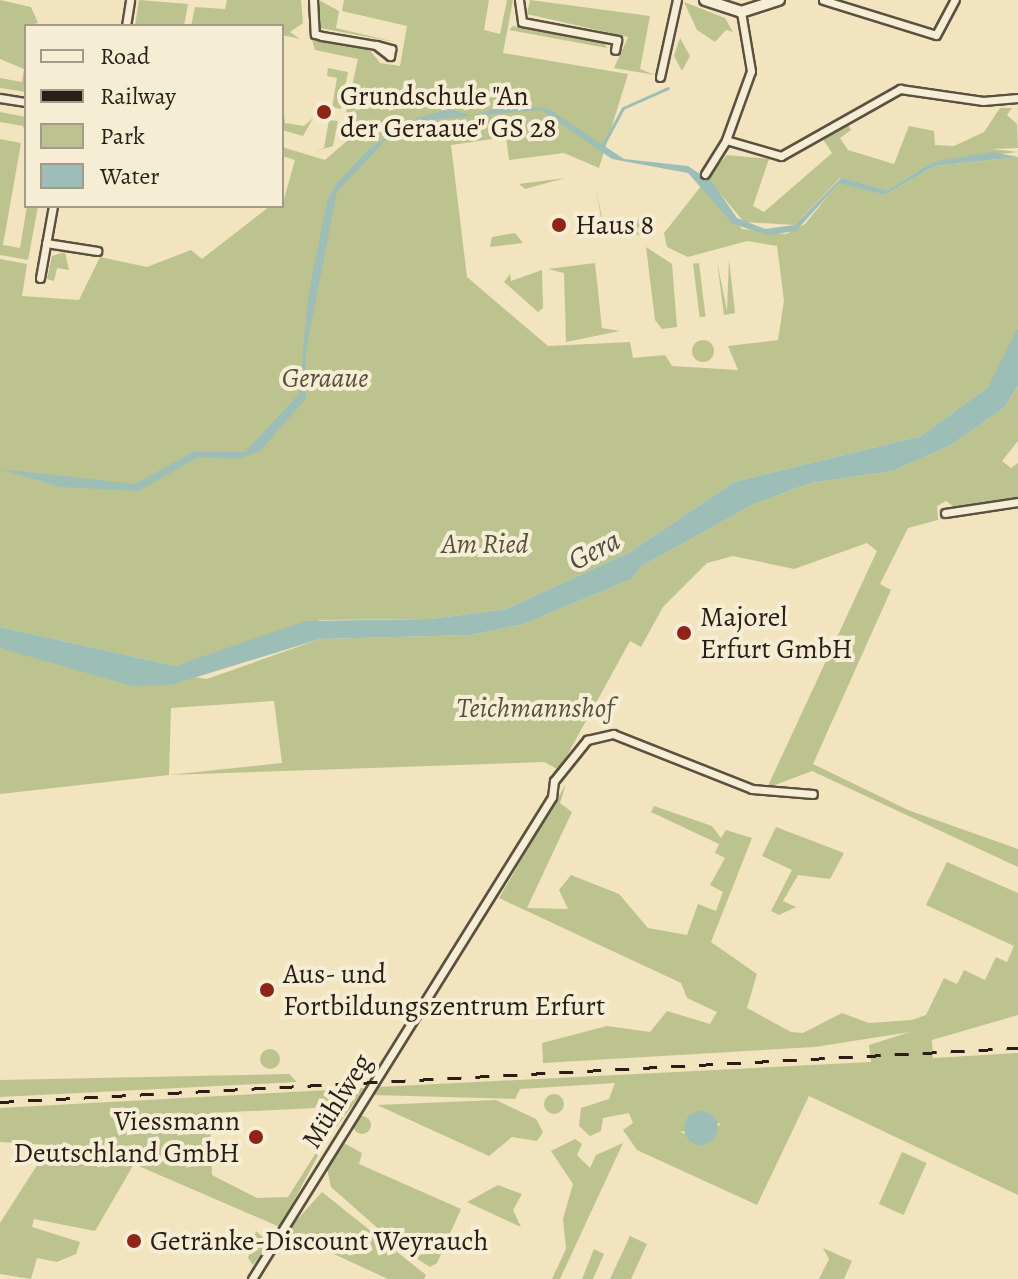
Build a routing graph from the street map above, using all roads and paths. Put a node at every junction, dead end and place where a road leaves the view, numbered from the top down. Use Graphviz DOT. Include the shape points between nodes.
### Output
graph roads {
  1 [pos="130,0"];
  2 [pos="313,0"];
  3 [pos="519,0"];
  4 [pos="677,0"];
  5 [pos="705,0"];
  6 [pos="779,0"];
  7 [pos="823,0"];
  8 [pos="955,0"];
  9 [pos="741,12"];
  10 [pos="126,24"];
  11 [pos="376,45"];
  12 [pos="615,50"];
  13 [pos="660,77"];
  14 [pos="0,98"];
  15 [pos="1018,98"];
  16 [pos="24,102"];
  17 [pos="726,140"];
  18 [pos="705,174"];
  19 [pos="53,208"];
  20 [pos="46,243"];
  21 [pos="97,251"];
  22 [pos="40,278"];
  23 [pos="1018,502"];
  24 [pos="945,513"];
  25 [pos="813,794"];
  26 [pos="252,1279"];
  1 -- 10 [label="street"];
  2 -- 11 [label="street" via="315,34"];
  3 -- 12 [label="street" via="522,22 617,40"];
  4 -- 13 [label="street"];
  5 -- 9 [label="street"];
  6 -- 9 [label="street"];
  7 -- 8 [label="street" via="936,35"];
  9 -- 17 [label="street" via="751,71"];
  14 -- 16 [label="street"];
  15 -- 17 [label="street" via="983,101 900,89 781,156"];
  17 -- 18 [label="street"];
  19 -- 20 [label="street"];
  20 -- 21 [label="street"];
  20 -- 22 [label="street"];
  23 -- 24 [label="street"];
  25 -- 26 [label="street, Mühlweg" via="752,789 613,734 587,740 554,781 552,797"];
}
